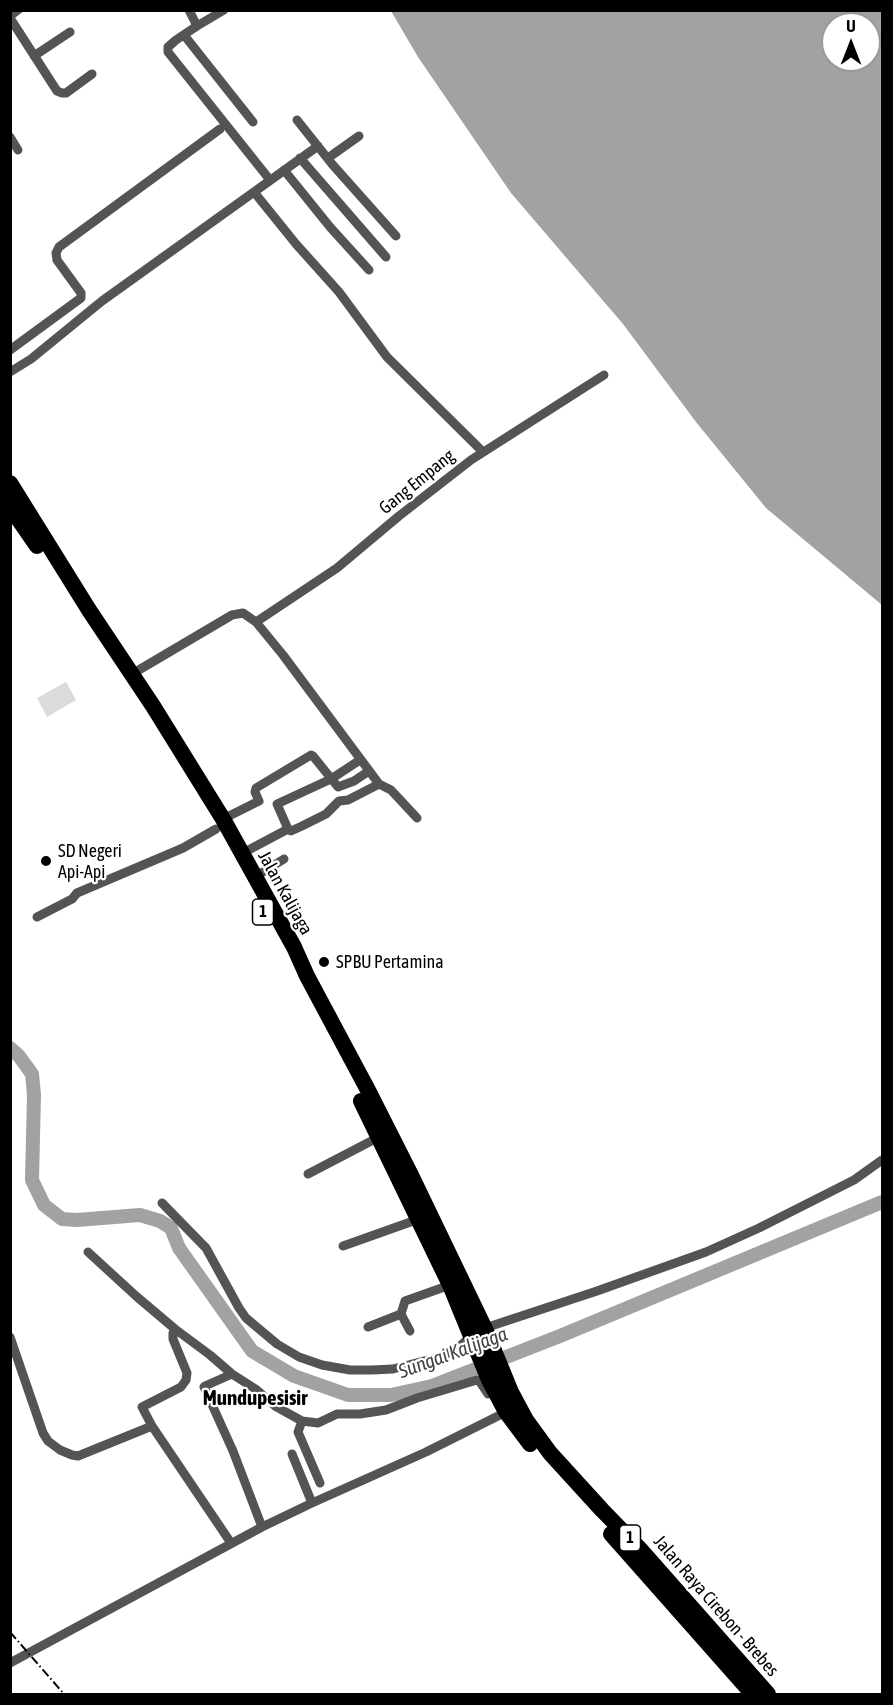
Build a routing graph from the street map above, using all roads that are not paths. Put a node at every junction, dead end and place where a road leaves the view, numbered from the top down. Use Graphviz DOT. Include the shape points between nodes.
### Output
graph roads {
  1 [pos="18,10"];
  2 [pos="189,10"];
  3 [pos="224,10"];
  4 [pos="10,17"];
  5 [pos="197,26"];
  6 [pos="70,32"];
  7 [pos="184,35"];
  8 [pos="34,56"];
  9 [pos="92,74"];
  10 [pos="297,120"];
  11 [pos="253,122"];
  12 [pos="220,129"];
  13 [pos="359,136"];
  14 [pos="10,137"];
  15 [pos="318,146"];
  16 [pos="18,150"];
  17 [pos="300,158"];
  18 [pos="328,158"];
  19 [pos="284,170"];
  20 [pos="270,180"];
  21 [pos="254,192"];
  22 [pos="396,236"];
  23 [pos="386,257"];
  24 [pos="369,270"];
  25 [pos="10,350"];
  26 [pos="10,372"];
  27 [pos="604,375"];
  28 [pos="483,452"];
  29 [pos="10,483"];
  30 [pos="10,507"];
  31 [pos="256,622"];
  32 [pos="132,674"];
  33 [pos="360,759"];
  34 [pos="369,771"];
  35 [pos="331,779"];
  36 [pos="379,784"];
  37 [pos="417,818"];
  38 [pos="219,824"];
  39 [pos="288,829"];
  40 [pos="241,854"];
  41 [pos="285,859"];
  42 [pos="255,878"];
  43 [pos="37,917"];
  44 [pos="379,1137"];
  45 [pos="882,1160"];
  46 [pos="308,1174"];
  47 [pos="162,1203"];
  48 [pos="419,1219"];
  49 [pos="343,1246"];
  50 [pos="88,1252"];
  51 [pos="450,1285"];
  52 [pos="401,1314"];
  53 [pos="368,1327"];
  54 [pos="175,1329"];
  55 [pos="410,1331"];
  56 [pos="479,1334"];
  57 [pos="10,1336"];
  58 [pos="232,1374"];
  59 [pos="496,1382"];
  60 [pos="507,1412"];
  61 [pos="302,1421"];
  62 [pos="152,1426"];
  63 [pos="292,1454"];
  64 [pos="320,1483"];
  65 [pos="312,1503"];
  66 [pos="262,1527"];
  67 [pos="231,1543"];
  68 [pos="10,1663"];
  69 [pos="753,1695"];
  70 [pos="768,1695"];
  1 -- 4 [label="street"];
  2 -- 5 [label="street"];
  3 -- 5 [label="street"];
  4 -- 8 [label="street"];
  5 -- 7 [label="street"];
  6 -- 8 [label="street"];
  7 -- 11 [label="street"];
  7 -- 20 [label="street" via="168,47 168,52"];
  8 -- 9 [label="street" via="62,93"];
  10 -- 15 [label="street"];
  12 -- 25 [label="street" via="59,247 56,258 81,298"];
  13 -- 18 [label="street"];
  14 -- 16 [label="street"];
  15 -- 17 [label="street"];
  15 -- 18 [label="street"];
  17 -- 19 [label="street"];
  17 -- 23 [label="street"];
  18 -- 22 [label="street"];
  19 -- 20 [label="street"];
  19 -- 24 [label="street"];
  20 -- 21 [label="street"];
  21 -- 26 [label="street"];
  21 -- 28 [label="street" via="339,292 387,357"];
  27 -- 28 [label="street, Gang Empang"];
  28 -- 31 [label="street, Gang Empang" via="338,568"];
  29 -- 32 [label="highway, Jalan Kalijaga / 1"];
  30 -- 38 [label="highway, Jalan Kalijaga / 1"];
  31 -- 32 [label="street" via="240,612 232,615"];
  31 -- 33 [label="street"];
  32 -- 38 [label="highway, Jalan Kalijaga / 1"];
  33 -- 34 [label="street"];
  33 -- 35 [label="street"];
  34 -- 35 [label="street" via="341,787"];
  34 -- 36 [label="street"];
  35 -- 38 [label="street" via="311,755 255,789 259,801"];
  35 -- 39 [label="street" via="277,804"];
  36 -- 37 [label="street" via="391,790"];
  36 -- 39 [label="street" via="339,801 326,814 302,826"];
  38 -- 40 [label="highway, Jalan Kalijaga / 1"];
  38 -- 43 [label="street" via="183,848 77,893"];
  38 -- 44 [label="highway, Jalan Kalijaga / 1"];
  39 -- 40 [label="street"];
  40 -- 42 [label="highway, Jalan Kalijaga / 1"];
  41 -- 42 [label="street"];
  42 -- 56 [label="highway, Jalan Kalijaga / 1" via="411,1175"];
  44 -- 46 [label="street"];
  44 -- 48 [label="highway, Jalan Kalijaga / 1"];
  45 -- 56 [label="street" via="854,1180 706,1252"];
  47 -- 56 [label="street" via="206,1248 246,1317 299,1357 350,1370 386,1369 443,1356"];
  48 -- 49 [label="street"];
  48 -- 51 [label="highway, Jalan Kalijaga / 1"];
  50 -- 54 [label="street"];
  51 -- 52 [label="street" via="405,1301"];
  51 -- 56 [label="highway, Jalan Kalijaga / 1"];
  52 -- 53 [label="street"];
  52 -- 55 [label="street"];
  54 -- 58 [label="street"];
  54 -- 62 [label="street" via="173,1339 187,1377 181,1387 142,1407"];
  56 -- 59 [label="highway, Jalan Kalijaga / 1"];
  57 -- 62 [label="street" via="43,1433 60,1450 78,1455"];
  58 -- 61 [label="street"];
  58 -- 66 [label="street" via="204,1387"];
  59 -- 60 [label="highway, Jalan Raya Cirebon - Brebes / 1"];
  59 -- 61 [label="street" via="488,1394 477,1380 386,1410 337,1414 318,1423"];
  59 -- 70 [label="highway, Jalan Raya Cirebon - Brebes / 1" via="550,1453"];
  60 -- 65 [label="street"];
  60 -- 69 [label="highway, Jalan Raya Cirebon - Brebes / 1" via="542,1460"];
  61 -- 64 [label="street" via="298,1432"];
  62 -- 67 [label="street"];
  63 -- 65 [label="street"];
  65 -- 66 [label="street"];
  66 -- 67 [label="street"];
  67 -- 68 [label="street"];
}
